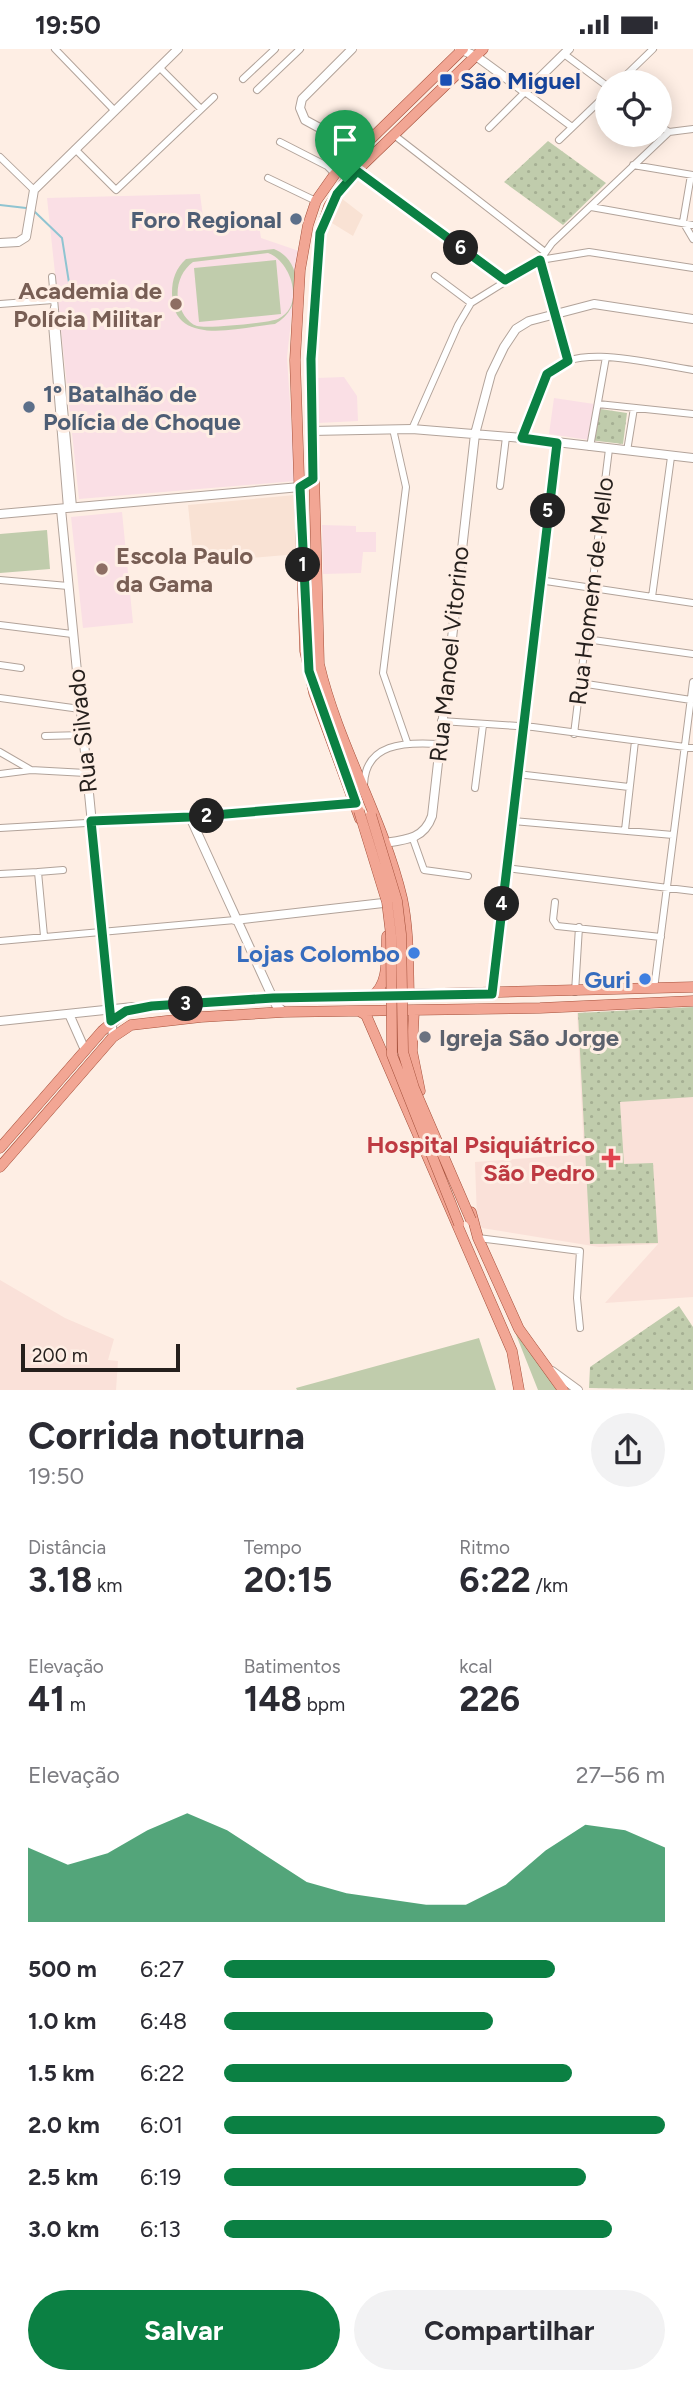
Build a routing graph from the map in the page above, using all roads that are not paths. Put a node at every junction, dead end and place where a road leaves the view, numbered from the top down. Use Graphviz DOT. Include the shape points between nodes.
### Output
graph roads {
  1 [pos="55,49"];
  2 [pos="178,49"];
  3 [pos="275,49"];
  4 [pos="300,49"];
  5 [pos="352,49"];
  6 [pos="461,49"];
  7 [pos="653,49"];
  8 [pos="479,52"];
  9 [pos="567,52"];
  10 [pos="159,67"];
  11 [pos="632,70"];
  12 [pos="595,76"];
  13 [pos="243,79"];
  14 [pos="257,90"];
  15 [pos="525,92"];
  16 [pos="214,97"];
  17 [pos="595,105"];
  18 [pos="201,109"];
  19 [pos="114,110"];
  20 [pos="572,127"];
  21 [pos="489,128"];
  22 [pos="693,129"];
  23 [pos="672,132"];
  24 [pos="394,135"];
  25 [pos="559,140"];
  26 [pos="280,142"];
  27 [pos="653,147"];
  28 [pos="75,149"];
  29 [pos="360,150"];
  30 [pos="0,157"];
  31 [pos="633,165"];
  32 [pos="357,171"];
  33 [pos="335,174"];
  34 [pos="692,175"];
  35 [pos="268,178"];
  36 [pos="34,190"];
  37 [pos="316,201"];
  38 [pos="591,207"];
  39 [pos="683,222"];
  40 [pos="693,225"];
  41 [pos="693,239"];
  42 [pos="0,243"];
  43 [pos="545,251"];
  44 [pos="540,260"];
  45 [pos="693,268"];
  46 [pos="435,276"];
  47 [pos="52,277"];
  48 [pos="505,280"];
  49 [pos="471,303"];
  50 [pos="0,304"];
  51 [pos="53,304"];
  52 [pos="556,313"];
  53 [pos="693,319"];
  54 [pos="607,357"];
  55 [pos="568,361"];
  56 [pos="693,370"];
  57 [pos="598,404"];
  58 [pos="634,408"];
  59 [pos="693,414"];
  60 [pos="393,429"];
  61 [pos="412,429"];
  62 [pos="311,431"];
  63 [pos="475,434"];
  64 [pos="506,437"];
  65 [pos="522,438"];
  66 [pos="557,443"];
  67 [pos="590,447"];
  68 [pos="609,449"];
  69 [pos="627,451"];
  70 [pos="670,457"];
  71 [pos="693,458"];
  72 [pos="313,479"];
  73 [pos="300,487"];
  74 [pos="500,487"];
  75 [pos="67,508"];
  76 [pos="0,514"];
  77 [pos="0,580"];
  78 [pos="539,580"];
  79 [pos="68,586"];
  80 [pos="592,587"];
  81 [pos="652,597"];
  82 [pos="693,603"];
  83 [pos="0,625"];
  84 [pos="72,634"];
  85 [pos="586,639"];
  86 [pos="693,654"];
  87 [pos="0,665"];
  88 [pos="21,668"];
  89 [pos="580,683"];
  90 [pos="693,683"];
  91 [pos="0,698"];
  92 [pos="691,700"];
  93 [pos="80,709"];
  94 [pos="441,721"];
  95 [pos="483,725"];
  96 [pos="522,727"];
  97 [pos="574,734"];
  98 [pos="83,735"];
  99 [pos="45,736"];
  100 [pos="635,741"];
  101 [pos="407,742"];
  102 [pos="438,744"];
  103 [pos="689,748"];
  104 [pos="0,752"];
  105 [pos="31,770"];
  106 [pos="0,773"];
  107 [pos="86,773"];
  108 [pos="517,774"];
  109 [pos="629,786"];
  110 [pos="475,788"];
  111 [pos="364,792"];
  112 [pos="357,807"];
  113 [pos="370,810"];
  114 [pos="190,817"];
  115 [pos="91,821"];
  116 [pos="513,821"];
  117 [pos="0,828"];
  118 [pos="625,830"];
  119 [pos="673,835"];
  120 [pos="413,839"];
  121 [pos="384,843"];
  122 [pos="506,869"];
  123 [pos="63,870"];
  124 [pos="38,871"];
  125 [pos="0,874"];
  126 [pos="468,876"];
  127 [pos="667,888"];
  128 [pos="693,891"];
  129 [pos="555,902"];
  130 [pos="383,903"];
  131 [pos="235,920"];
  132 [pos="579,927"];
  133 [pos="102,931"];
  134 [pos="44,936"];
  135 [pos="661,937"];
  136 [pos="0,941"];
  137 [pos="386,959"];
  138 [pos="408,959"];
  139 [pos="693,987"];
  140 [pos="654,989"];
  141 [pos="575,992"];
  142 [pos="492,994"];
  143 [pos="408,995"];
  144 [pos="372,997"];
  145 [pos="273,998"];
  146 [pos="693,1001"];
  147 [pos="152,1006"];
  148 [pos="110,1009"];
  149 [pos="358,1011"];
  150 [pos="414,1011"];
  151 [pos="284,1012"];
  152 [pos="69,1014"];
  153 [pos="0,1021"];
  154 [pos="111,1021"];
  155 [pos="113,1037"];
  156 [pos="85,1050"];
  157 [pos="412,1051"];
  158 [pos="383,1056"];
  159 [pos="0,1148"];
  160 [pos="1,1163"];
  161 [pos="478,1237"];
  162 [pos="466,1242"];
  163 [pos="580,1328"];
  164 [pos="545,1366"];
  165 [pos="519,1390"];
  166 [pos="563,1390"];
  167 [pos="578,1390"];
  1 -- 19 [label="street"];
  2 -- 10 [label="street"];
  3 -- 13 [label="street"];
  4 -- 14 [label="street"];
  5 -- 29 [label="street" via="302,99 300,107 305,120"];
  6 -- 8 [label="street"];
  6 -- 29 [label="main road"];
  7 -- 11 [label="street"];
  8 -- 15 [label="street"];
  8 -- 24 [label="main road"];
  9 -- 12 [label="street"];
  9 -- 15 [label="street"];
  10 -- 18 [label="street"];
  10 -- 19 [label="street"];
  15 -- 20 [label="street"];
  15 -- 21 [label="street"];
  16 -- 18 [label="street"];
  17 -- 20 [label="street"];
  18 -- 28 [label="street" via="117,190"];
  19 -- 28 [label="street"];
  20 -- 25 [label="street"];
  22 -- 23 [label="street"];
  24 -- 32 [label="main road"];
  24 -- 43 [label="street"];
  26 -- 33 [label="street"];
  27 -- 31 [label="street"];
  28 -- 36 [label="street"];
  29 -- 33 [label="main road"];
  30 -- 36 [label="street"];
  31 -- 34 [label="street"];
  31 -- 38 [label="street"];
  32 -- 48 [label="street"];
  32 -- 62 [label="main road" via="337,194 320,233"];
  33 -- 37 [label="main road"];
  34 -- 39 [label="street"];
  35 -- 37 [label="street"];
  36 -- 42 [label="street" via="23,240"];
  37 -- 73 [label="main road" via="305,235 295,330"];
  38 -- 39 [label="street"];
  38 -- 43 [label="street"];
  39 -- 40 [label="street"];
  39 -- 41 [label="street"];
  43 -- 44 [label="street"];
  44 -- 45 [label="street" via="589,251"];
  44 -- 48 [label="street"];
  44 -- 52 [label="street"];
  46 -- 49 [label="street"];
  47 -- 51 [label="street, Rua Silvado"];
  48 -- 49 [label="street"];
  49 -- 61 [label="street"];
  50 -- 51 [label="street"];
  51 -- 75 [label="street, Rua Silvado"];
  52 -- 53 [label="street, Rua Manoel Vitorino" via="594,304"];
  52 -- 55 [label="street"];
  52 -- 63 [label="street, Rua Manoel Vitorino" via="516,329 491,374"];
  54 -- 55 [label="street" via="582,356"];
  54 -- 56 [label="street"];
  54 -- 57 [label="street"];
  55 -- 65 [label="street" via="547,374"];
  57 -- 58 [label="street"];
  57 -- 67 [label="street"];
  58 -- 59 [label="street"];
  58 -- 69 [label="street"];
  60 -- 61 [label="street"];
  60 -- 62 [label="street"];
  60 -- 101 [label="street" via="406,487 383,673"];
  61 -- 63 [label="street"];
  62 -- 72 [label="main road"];
  63 -- 64 [label="street"];
  63 -- 94 [label="street, Rua Manoel Vitorino"];
  64 -- 65 [label="street"];
  64 -- 74 [label="street"];
  65 -- 66 [label="street"];
  66 -- 67 [label="street"];
  66 -- 78 [label="street"];
  67 -- 68 [label="street"];
  68 -- 69 [label="street"];
  68 -- 80 [label="street, Rua Homem de Mello"];
  69 -- 70 [label="street"];
  70 -- 71 [label="street"];
  70 -- 81 [label="street"];
  72 -- 73 [label="street"];
  72 -- 111 [label="main road" via="319,664"];
  73 -- 75 [label="street"];
  73 -- 112 [label="main road" via="307,661 314,693"];
  75 -- 76 [label="street"];
  75 -- 79 [label="street, Rua Silvado"];
  77 -- 79 [label="street"];
  78 -- 80 [label="street"];
  78 -- 96 [label="street"];
  79 -- 84 [label="street, Rua Silvado"];
  80 -- 81 [label="street"];
  80 -- 85 [label="street, Rua Homem de Mello"];
  81 -- 82 [label="street"];
  83 -- 84 [label="street"];
  84 -- 93 [label="street, Rua Silvado"];
  85 -- 86 [label="street"];
  85 -- 89 [label="street, Rua Homem de Mello"];
  87 -- 88 [label="street"];
  89 -- 92 [label="street"];
  89 -- 97 [label="street, Rua Homem de Mello"];
  90 -- 92 [label="street"];
  91 -- 93 [label="street"];
  92 -- 103 [label="street"];
  93 -- 98 [label="street, Rua Silvado"];
  94 -- 95 [label="street"];
  94 -- 102 [label="street, Rua Manoel Vitorino"];
  95 -- 96 [label="street"];
  95 -- 110 [label="street"];
  96 -- 97 [label="street"];
  96 -- 108 [label="street"];
  97 -- 100 [label="street"];
  98 -- 99 [label="street"];
  98 -- 107 [label="street, Rua Silvado"];
  100 -- 103 [label="street"];
  100 -- 109 [label="street"];
  101 -- 102 [label="street"];
  101 -- 111 [label="street" via="367,762"];
  102 -- 120 [label="street, Rua Manoel Vitorino" via="432,816"];
  103 -- 119 [label="street"];
  104 -- 105 [label="street"];
  105 -- 106 [label="street"];
  105 -- 107 [label="street"];
  107 -- 115 [label="street, Rua Silvado"];
  108 -- 109 [label="street"];
  108 -- 116 [label="street"];
  109 -- 118 [label="street"];
  111 -- 113 [label="main road"];
  112 -- 114 [label="street"];
  112 -- 130 [label="main road"];
  112 -- 162 [label="main road, bridge" via="387,902 392,1055"];
  113 -- 121 [label="main road"];
  113 -- 161 [label="main road, bridge" via="397,901 403,1052"];
  114 -- 115 [label="street"];
  114 -- 131 [label="street"];
  115 -- 117 [label="street"];
  115 -- 133 [label="street, Rua Silvado"];
  116 -- 118 [label="street"];
  116 -- 122 [label="street"];
  118 -- 119 [label="street"];
  119 -- 127 [label="street"];
  120 -- 121 [label="street"];
  120 -- 126 [label="street" via="424,870"];
  121 -- 138 [label="main road" via="402,899"];
  122 -- 127 [label="street"];
  122 -- 142 [label="street"];
  123 -- 124 [label="street"];
  124 -- 125 [label="street"];
  124 -- 134 [label="street"];
  127 -- 128 [label="street"];
  127 -- 135 [label="street"];
  129 -- 132 [label="street" via="554,923"];
  130 -- 131 [label="street"];
  130 -- 137 [label="main road"];
  131 -- 133 [label="street"];
  131 -- 145 [label="street"];
  132 -- 135 [label="street"];
  132 -- 141 [label="street"];
  133 -- 134 [label="street"];
  133 -- 148 [label="street, Rua Silvado"];
  134 -- 136 [label="street"];
  135 -- 140 [label="street"];
  137 -- 138 [label="main road" via="395,964"];
  137 -- 144 [label="main road" via="383,984"];
  138 -- 143 [label="main road"];
  139 -- 140 [label="main road"];
  140 -- 141 [label="main road"];
  141 -- 142 [label="main road"];
  142 -- 143 [label="main road"];
  143 -- 144 [label="main road"];
  144 -- 145 [label="main road"];
  145 -- 147 [label="main road"];
  145 -- 151 [label="street"];
  146 -- 150 [label="main road"];
  147 -- 148 [label="street"];
  147 -- 154 [label="main road" via="126,1011"];
  148 -- 152 [label="street"];
  148 -- 154 [label="street, Rua Silvado"];
  149 -- 150 [label="main road"];
  149 -- 151 [label="main road"];
  149 -- 158 [label="main road" via="366,1015"];
  150 -- 157 [label="main road"];
  151 -- 155 [label="main road" via="160,1020 131,1025"];
  152 -- 153 [label="street"];
  152 -- 156 [label="street"];
  154 -- 155 [label="street, Rua Silvado"];
  154 -- 156 [label="main road"];
  155 -- 160 [label="main road"];
  156 -- 159 [label="main road"];
  157 -- 158 [label="main road" via="393,1047"];
  157 -- 161 [label="main road" via="418,1086"];
  158 -- 162 [label="main road"];
  161 -- 163 [label="street" via="580,1251"];
  161 -- 164 [label="main road" via="519,1329"];
  162 -- 165 [label="main road" via="512,1351"];
  164 -- 166 [label="main road"];
  164 -- 167 [label="street"];
}
